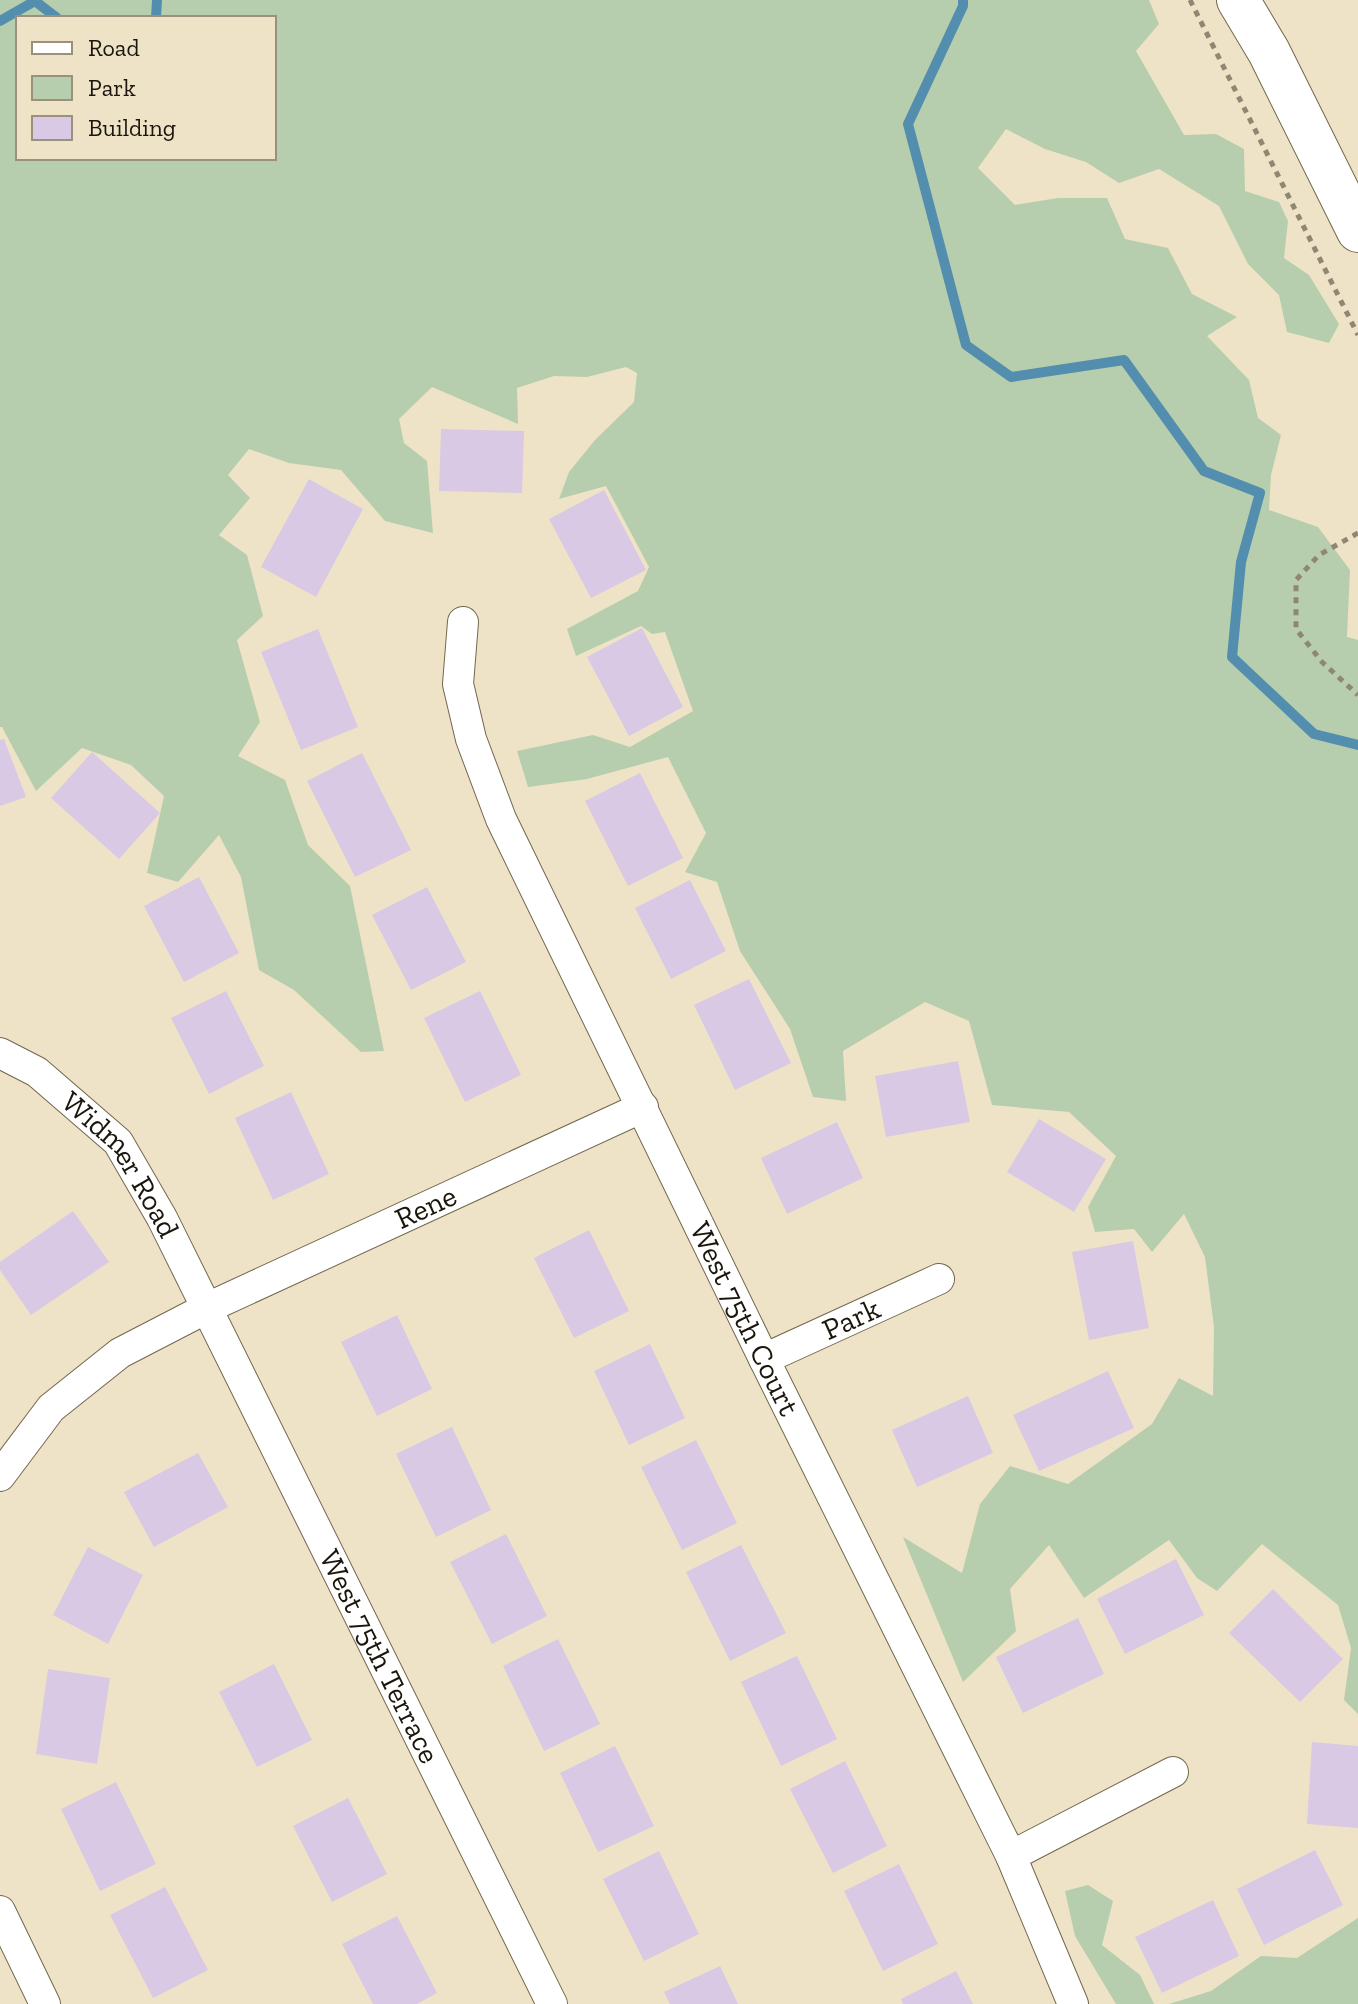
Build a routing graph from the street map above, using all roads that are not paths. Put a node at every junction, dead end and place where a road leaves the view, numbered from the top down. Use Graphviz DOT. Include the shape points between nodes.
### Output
graph roads {
  1 [pos="1238,0"];
  2 [pos="1250,0"];
  3 [pos="1269,52"];
  4 [pos="1358,231"];
  5 [pos="463,622"];
  6 [pos="0,1053"];
  7 [pos="643,1107"];
  8 [pos="939,1279"];
  9 [pos="207,1308"];
  10 [pos="764,1359"];
  11 [pos="0,1476"];
  12 [pos="1173,1772"];
  13 [pos="1011,1856"];
  14 [pos="0,1911"];
  15 [pos="45,2004"];
  16 [pos="552,2004"];
  17 [pos="1073,2004"];
  1 -- 3 [label="main road"];
  2 -- 3 [label="main road"];
  3 -- 4 [label="main road"];
  5 -- 7 [label="street, West 75th Court" via="458,684 471,739 501,819"];
  6 -- 9 [label="street, Widmer Road" via="37,1072 118,1142"];
  7 -- 9 [label="street, Rene"];
  7 -- 10 [label="street, West 75th Court"];
  8 -- 10 [label="street, Park"];
  9 -- 11 [label="street, Rene" via="120,1353 51,1408"];
  9 -- 16 [label="street, West 75th Terrace"];
  10 -- 13 [label="street, West 75th Court"];
  12 -- 13 [label="street"];
  13 -- 17 [label="street, West 75th Court"];
  14 -- 15 [label="street"];
}
